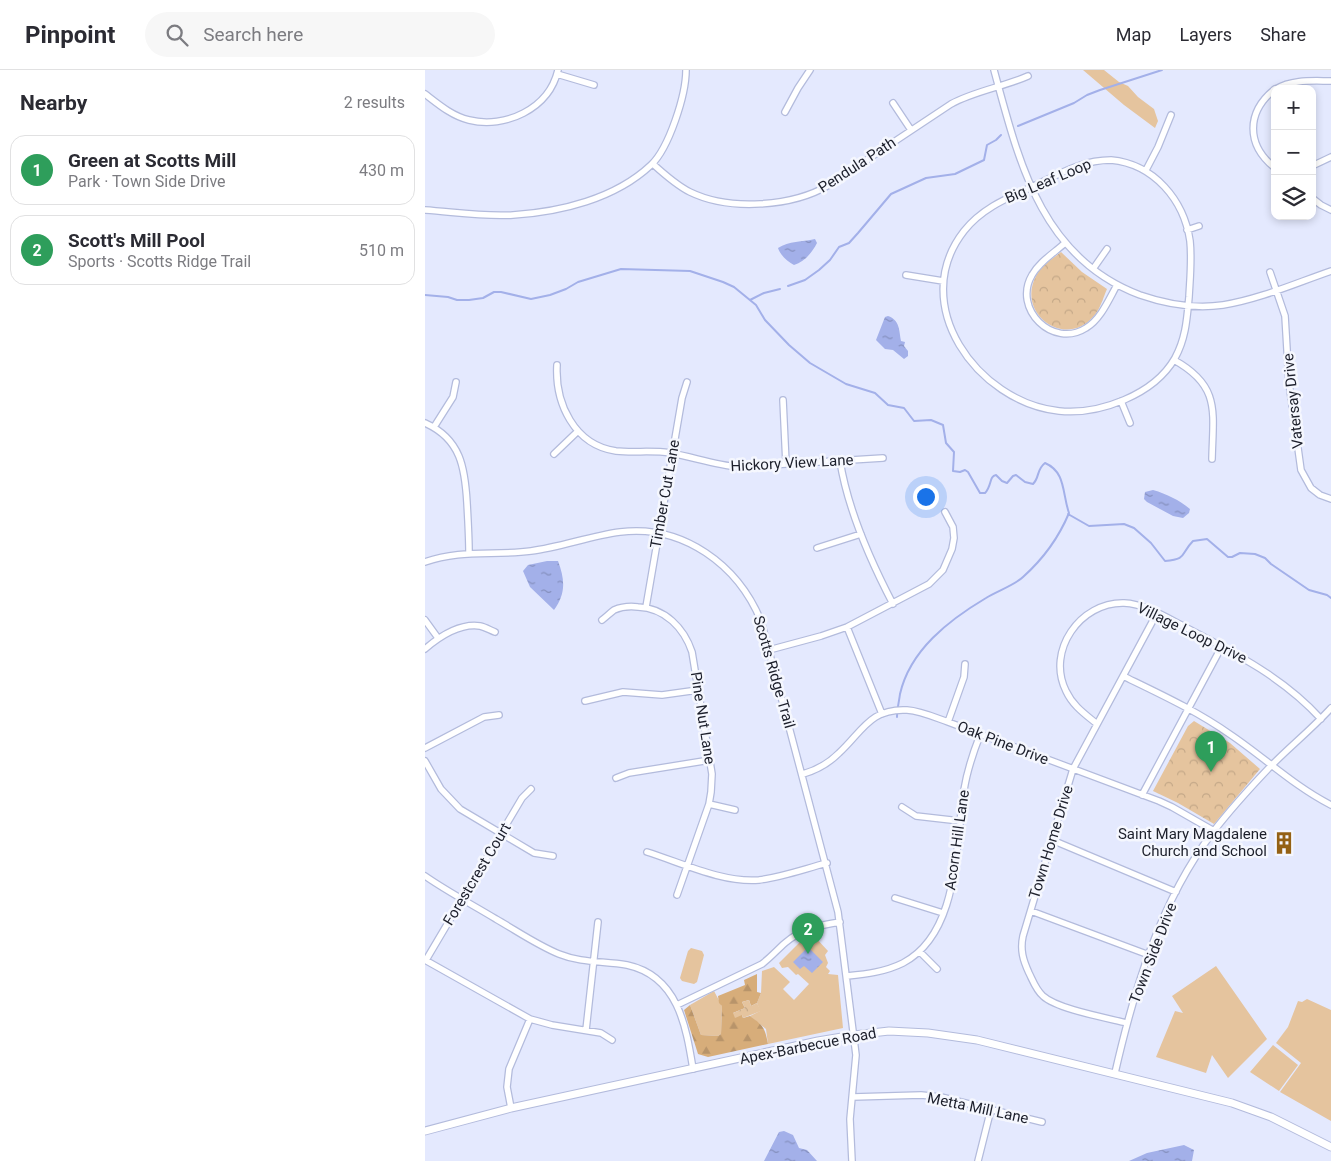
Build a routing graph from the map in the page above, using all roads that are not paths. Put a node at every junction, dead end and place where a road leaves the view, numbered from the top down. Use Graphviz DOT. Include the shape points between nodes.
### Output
graph roads {
  1 [pos="686,70"];
  2 [pos="810,70"];
  3 [pos="994,70"];
  4 [pos="557,72"];
  5 [pos="1027,76"];
  6 [pos="1331,82"];
  7 [pos="1284,85"];
  8 [pos="593,86"];
  9 [pos="998,86"];
  10 [pos="1271,93"];
  11 [pos="425,94"];
  12 [pos="893,103"];
  13 [pos="785,112"];
  14 [pos="1171,115"];
  15 [pos="911,130"];
  16 [pos="1331,157"];
  17 [pos="653,164"];
  18 [pos="1316,164"];
  19 [pos="1271,165"];
  20 [pos="1146,170"];
  21 [pos="1032,187"];
  22 [pos="1316,201"];
  23 [pos="425,210"];
  24 [pos="1331,210"];
  25 [pos="1199,226"];
  26 [pos="1187,230"];
  27 [pos="1065,243"];
  28 [pos="1107,249"];
  29 [pos="1093,269"];
  30 [pos="1331,271"];
  31 [pos="1270,272"];
  32 [pos="906,275"];
  33 [pos="943,281"];
  34 [pos="1117,285"];
  35 [pos="1276,290"];
  36 [pos="1188,305"];
  37 [pos="1174,360"];
  38 [pos="557,365"];
  39 [pos="456,382"];
  40 [pos="687,382"];
  41 [pos="783,400"];
  42 [pos="1121,401"];
  43 [pos="425,423"];
  44 [pos="1130,423"];
  45 [pos="434,427"];
  46 [pos="577,432"];
  47 [pos="554,454"];
  48 [pos="673,454"];
  49 [pos="883,458"];
  50 [pos="1212,459"];
  51 [pos="841,461"];
  52 [pos="786,464"];
  53 [pos="1331,500"];
  54 [pos="945,512"];
  55 [pos="658,533"];
  56 [pos="861,534"];
  57 [pos="817,548"];
  58 [pos="469,554"];
  59 [pos="425,562"];
  60 [pos="893,604"];
  61 [pos="646,607"];
  62 [pos="1157,613"];
  63 [pos="425,620"];
  64 [pos="602,620"];
  65 [pos="847,627"];
  66 [pos="495,632"];
  67 [pos="438,638"];
  68 [pos="1222,646"];
  69 [pos="425,649"];
  70 [pos="769,650"];
  71 [pos="965,664"];
  72 [pos="1123,676"];
  73 [pos="698,690"];
  74 [pos="585,701"];
  75 [pos="1189,708"];
  76 [pos="1331,708"];
  77 [pos="882,714"];
  78 [pos="499,715"];
  79 [pos="1321,719"];
  80 [pos="947,722"];
  81 [pos="1097,724"];
  82 [pos="980,735"];
  83 [pos="425,748"];
  84 [pos="710,760"];
  85 [pos="425,761"];
  86 [pos="1271,766"];
  87 [pos="1073,770"];
  88 [pos="803,774"];
  89 [pos="616,778"];
  90 [pos="531,790"];
  91 [pos="1142,795"];
  92 [pos="709,804"];
  93 [pos="1331,805"];
  94 [pos="902,807"];
  95 [pos="735,810"];
  96 [pos="960,821"];
  97 [pos="1214,831"];
  98 [pos="501,834"];
  99 [pos="1051,840"];
  100 [pos="647,852"];
  101 [pos="553,856"];
  102 [pos="827,863"];
  103 [pos="689,865"];
  104 [pos="425,876"];
  105 [pos="1176,892"];
  106 [pos="677,895"];
  107 [pos="895,898"];
  108 [pos="462,899"];
  109 [pos="1031,911"];
  110 [pos="943,913"];
  111 [pos="598,922"];
  112 [pos="840,922"];
  113 [pos="920,952"];
  114 [pos="1149,955"];
  115 [pos="425,960"];
  116 [pos="593,962"];
  117 [pos="937,969"];
  118 [pos="847,976"];
  119 [pos="677,1004"];
  120 [pos="530,1019"];
  121 [pos="1127,1023"];
  122 [pos="586,1030"];
  123 [pos="854,1034"];
  124 [pos="613,1040"];
  125 [pos="693,1069"];
  126 [pos="1115,1073"];
  127 [pos="853,1097"];
  128 [pos="511,1108"];
  129 [pos="991,1109"];
  130 [pos="1042,1122"];
  131 [pos="425,1131"];
  132 [pos="1331,1147"];
  133 [pos="852,1161"];
  134 [pos="978,1161"];
  1 -- 17 [label="street" via="679,110"];
  2 -- 13 [label="street"];
  3 -- 9 [label="street"];
  4 -- 8 [label="street"];
  4 -- 11 [label="street" via="546,94 534,106 503,121 485,123 468,120"];
  5 -- 9 [label="street, Pendula Path"];
  6 -- 7 [label="street"];
  9 -- 15 [label="street, Pendula Path" via="957,100"];
  9 -- 21 [label="street" via="1019,157"];
  10 -- 19 [label="street" via="1257,108 1253,134 1259,152"];
  12 -- 15 [label="street"];
  14 -- 20 [label="street"];
  15 -- 17 [label="street, Pendula Path" via="822,189 782,202 737,203 703,197 684,188"];
  16 -- 18 [label="street"];
  17 -- 23 [label="street" via="621,187 586,201 543,212 498,215"];
  20 -- 21 [label="street, Big Leaf Loop" via="1130,163 1091,161"];
  20 -- 26 [label="street, Big Leaf Loop" via="1171,194"];
  21 -- 27 [label="street"];
  21 -- 33 [label="street, Big Leaf Loop" via="991,206 971,222 952,252"];
  22 -- 24 [label="street"];
  25 -- 26 [label="street"];
  26 -- 36 [label="street, Big Leaf Loop" via="1191,256"];
  27 -- 29 [label="street"];
  27 -- 34 [label="street" via="1040,264 1029,280 1027,303 1039,323 1062,334 1087,328 1097,319"];
  28 -- 29 [label="street"];
  29 -- 34 [label="street"];
  30 -- 35 [label="street"];
  31 -- 35 [label="street, Vatersay Drive"];
  32 -- 33 [label="street"];
  33 -- 42 [label="street, Big Leaf Loop" via="945,313 956,339 979,370 1004,392 1027,404 1061,411 1092,410"];
  34 -- 36 [label="street" via="1155,300"];
  35 -- 36 [label="street" via="1236,302"];
  35 -- 53 [label="street, Vatersay Drive" via="1285,321 1289,383 1301,470 1311,488"];
  36 -- 37 [label="street, Big Leaf Loop" via="1185,334"];
  37 -- 42 [label="street, Big Leaf Loop" via="1152,384"];
  37 -- 50 [label="street" via="1195,373 1210,396"];
  38 -- 46 [label="street" via="559,392 566,414"];
  39 -- 45 [label="street" via="453,397"];
  40 -- 48 [label="street, Timber Cut Lane"];
  41 -- 52 [label="street"];
  42 -- 44 [label="street"];
  43 -- 45 [label="street"];
  45 -- 58 [label="street" via="451,442 464,469"];
  46 -- 47 [label="street"];
  46 -- 48 [label="street, Hickory View Lane" via="593,443 615,450"];
  48 -- 52 [label="street, Hickory View Lane" via="723,466"];
  48 -- 55 [label="street, Timber Cut Lane"];
  49 -- 51 [label="street, Hickory View Lane"];
  51 -- 52 [label="street, Hickory View Lane"];
  51 -- 56 [label="street"];
  54 -- 60 [label="street" via="953,527 954,538 943,570 929,584"];
  55 -- 58 [label="street, Scotts Ridge Trail" via="623,532 543,550"];
  55 -- 61 [label="street, Timber Cut Lane"];
  55 -- 70 [label="street, Scotts Ridge Trail" via="702,549 731,572 757,610"];
  56 -- 57 [label="street"];
  56 -- 60 [label="street" via="871,562"];
  58 -- 59 [label="street, Scotts Ridge Trail"];
  60 -- 65 [label="street"];
  61 -- 64 [label="street, Pine Nut Lane" via="623,607"];
  61 -- 73 [label="street, Pine Nut Lane" via="671,619 685,634 692,652"];
  62 -- 68 [label="street, Village Loop Drive"];
  62 -- 72 [label="street, Town Home Drive"];
  62 -- 81 [label="street, Village Loop Drive" via="1132,604 1107,605 1089,612 1068,634 1061,663 1063,685 1071,701"];
  63 -- 67 [label="street"];
  65 -- 70 [label="street"];
  65 -- 77 [label="street"];
  66 -- 67 [label="street" via="482,626 469,626"];
  67 -- 69 [label="street"];
  68 -- 75 [label="street"];
  68 -- 79 [label="street, Village Loop Drive" via="1277,680"];
  70 -- 88 [label="street, Scotts Ridge Trail"];
  71 -- 80 [label="street" via="964,677"];
  72 -- 75 [label="street"];
  72 -- 81 [label="street, Town Home Drive"];
  73 -- 74 [label="street" via="662,695 623,692"];
  73 -- 84 [label="street, Pine Nut Lane"];
  75 -- 86 [label="street" via="1232,735"];
  75 -- 91 [label="street"];
  76 -- 79 [label="street, Town Side Drive"];
  77 -- 80 [label="street, Oak Pine Drive" via="907,710"];
  77 -- 88 [label="street, Oak Pine Drive" via="864,725 829,762"];
  78 -- 83 [label="street" via="484,717"];
  79 -- 86 [label="street, Town Side Drive"];
  80 -- 82 [label="street, Oak Pine Drive"];
  81 -- 87 [label="street, Town Home Drive"];
  82 -- 87 [label="street, Oak Pine Drive"];
  82 -- 96 [label="street, Acorn Hill Lane" via="966,776"];
  84 -- 89 [label="street"];
  84 -- 92 [label="street, Pine Nut Lane" via="712,783"];
  85 -- 98 [label="street" via="453,803"];
  86 -- 93 [label="street"];
  86 -- 97 [label="street, Town Side Drive"];
  87 -- 91 [label="street, Oak Pine Drive"];
  87 -- 99 [label="street, Town Home Drive"];
  88 -- 102 [label="street, Scotts Ridge Trail"];
  90 -- 98 [label="street, Forestcrest Court" via="522,798"];
  91 -- 97 [label="street, Oak Pine Drive" via="1172,807"];
  92 -- 95 [label="street"];
  92 -- 103 [label="street, Pine Nut Lane"];
  94 -- 96 [label="street" via="916,816"];
  96 -- 110 [label="street, Acorn Hill Lane" via="953,878"];
  97 -- 105 [label="street, Town Side Drive"];
  98 -- 101 [label="street" via="534,853"];
  98 -- 108 [label="street, Forestcrest Court"];
  99 -- 105 [label="street"];
  99 -- 109 [label="street, Town Home Drive"];
  100 -- 103 [label="street"];
  102 -- 103 [label="street" via="778,876 747,880 724,877"];
  102 -- 112 [label="street, Scotts Ridge Trail"];
  103 -- 106 [label="street, Pine Nut Lane"];
  104 -- 108 [label="street"];
  105 -- 114 [label="street, Town Side Drive"];
  107 -- 110 [label="street"];
  108 -- 115 [label="street, Forestcrest Court"];
  108 -- 116 [label="street" via="545,947 568,958"];
  109 -- 114 [label="street"];
  109 -- 121 [label="street, Town Home Drive" via="1021,952 1040,993 1060,1006"];
  110 -- 113 [label="street, Acorn Hill Lane" via="933,936"];
  111 -- 116 [label="street"];
  112 -- 118 [label="street, Scotts Ridge Trail"];
  112 -- 119 [label="street" via="815,926 799,933 762,964"];
  113 -- 117 [label="street"];
  113 -- 118 [label="street, Acorn Hill Lane" via="885,970"];
  114 -- 121 [label="street, Town Side Drive"];
  115 -- 120 [label="street"];
  116 -- 119 [label="street" via="626,965 648,974 666,988"];
  116 -- 122 [label="street"];
  118 -- 123 [label="street, Scotts Ridge Trail"];
  119 -- 125 [label="street"];
  120 -- 122 [label="street"];
  120 -- 128 [label="street" via="509,1069 507,1087"];
  121 -- 126 [label="street, Town Side Drive"];
  122 -- 124 [label="street"];
  123 -- 125 [label="street, Apex-Barbecue Road"];
  123 -- 126 [label="street, Apex-Barbecue Road" via="909,1031 955,1036"];
  123 -- 127 [label="street, Scotts Ridge Trail"];
  125 -- 128 [label="street, Apex-Barbecue Road"];
  126 -- 132 [label="street, Apex-Barbecue Road" via="1246,1107"];
  127 -- 129 [label="street, Metta Mill Lane" via="932,1096"];
  127 -- 133 [label="street, Scotts Ridge Trail" via="850,1119"];
  128 -- 131 [label="street, Apex-Barbecue Road"];
  129 -- 130 [label="street, Metta Mill Lane"];
  129 -- 134 [label="street"];
}
